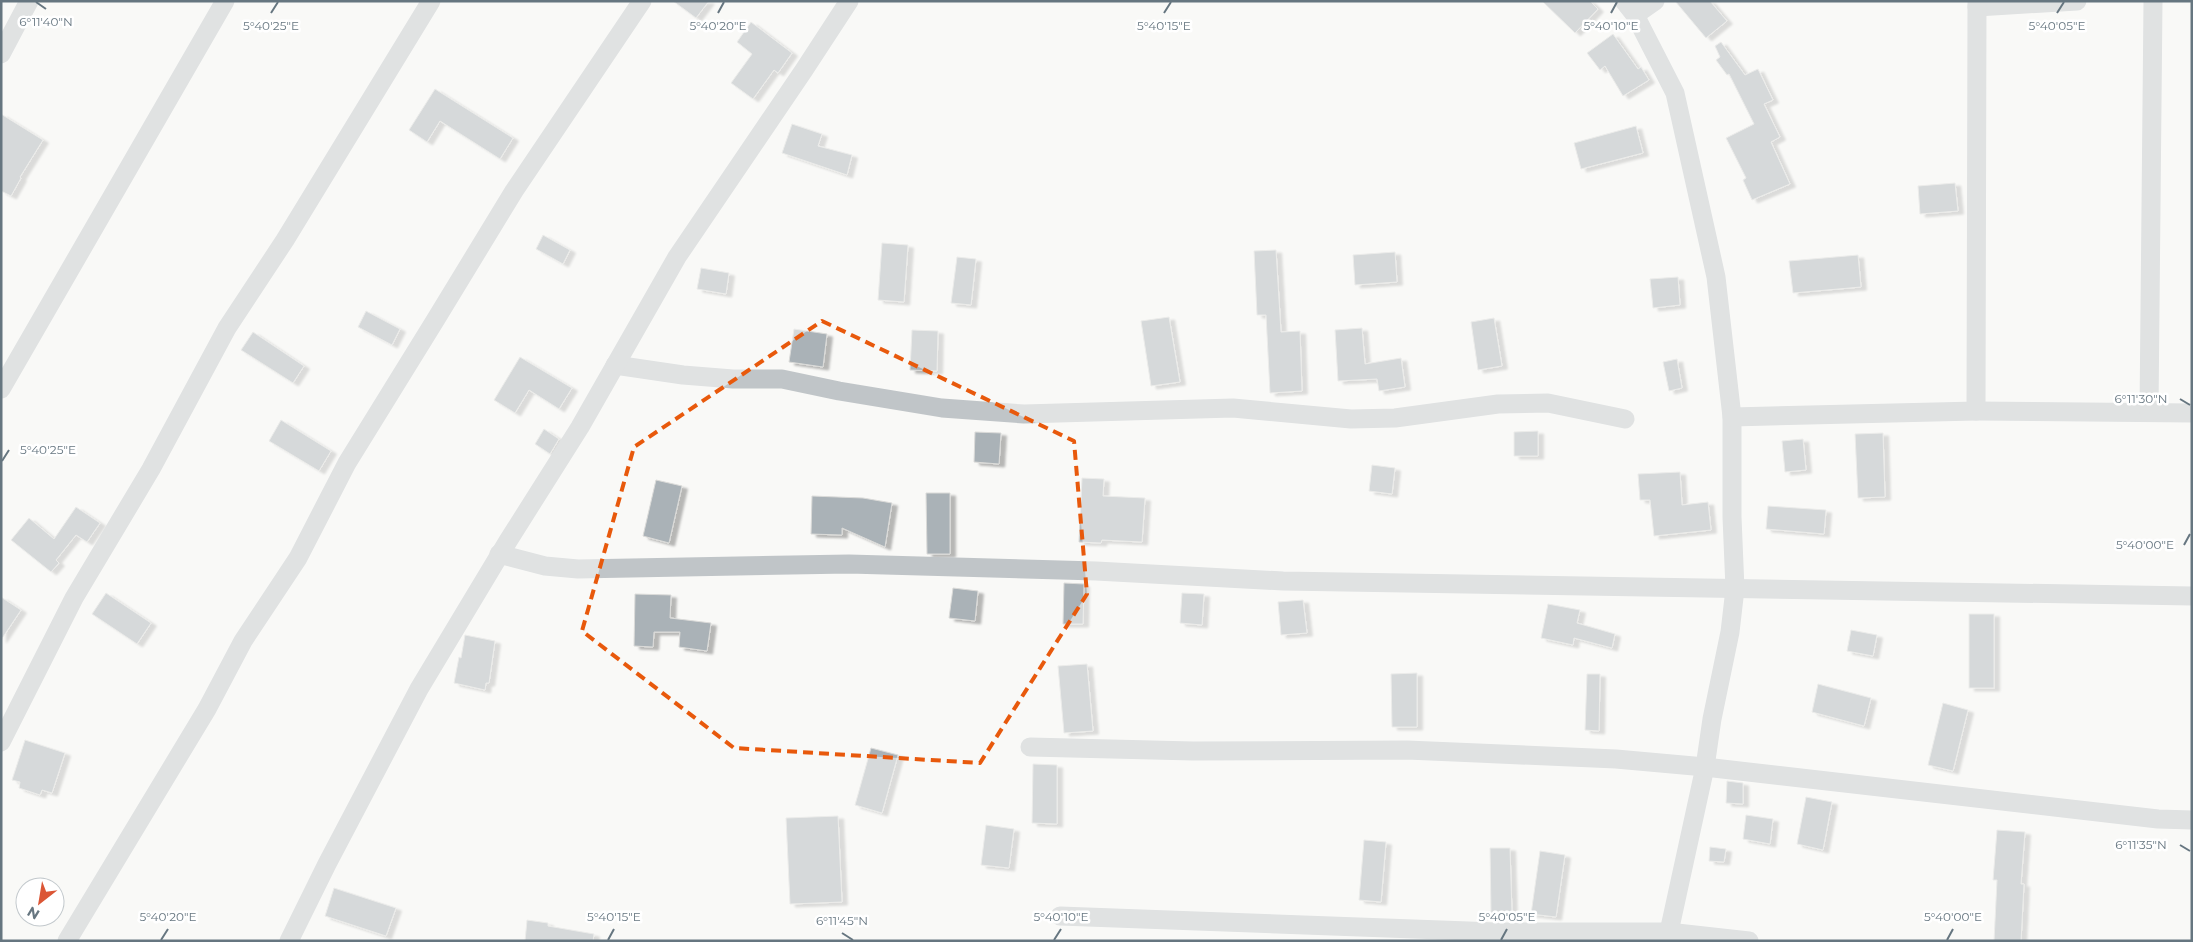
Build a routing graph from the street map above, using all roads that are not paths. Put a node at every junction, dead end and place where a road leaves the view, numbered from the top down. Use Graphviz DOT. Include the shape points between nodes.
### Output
graph roads {
  1 [pos="29,1"];
  2 [pos="225,1"];
  3 [pos="431,1"];
  4 [pos="642,1"];
  5 [pos="849,1"];
  6 [pos="1655,1"];
  7 [pos="2077,1"];
  8 [pos="2153,1"];
  9 [pos="1977,4"];
  10 [pos="1630,8"];
  11 [pos="7,27"];
  12 [pos="1,54"];
  13 [pos="615,365"];
  14 [pos="1,389"];
  15 [pos="1976,411"];
  16 [pos="2150,412"];
  17 [pos="2192,413"];
  18 [pos="1732,417"];
  19 [pos="1625,419"];
  20 [pos="499,554"];
  21 [pos="1735,589"];
  22 [pos="2192,596"];
  23 [pos="1,742"];
  24 [pos="1030,747"];
  25 [pos="1705,767"];
  26 [pos="2192,820"];
  27 [pos="1060,916"];
  28 [pos="1667,936"];
  29 [pos="67,941"];
  30 [pos="289,941"];
  31 [pos="1750,941"];
  1 -- 11 [label="street"];
  2 -- 14 [label="street"];
  3 -- 23 [label="street" via="285,240 227,328 152,469 74,598"];
  4 -- 29 [label="street" via="514,191 347,463 298,558 243,641 207,709"];
  5 -- 13 [label="street" via="678,257"];
  6 -- 10 [label="street"];
  7 -- 9 [label="street"];
  8 -- 16 [label="street"];
  9 -- 15 [label="street"];
  10 -- 18 [label="street" via="1675,93 1716,276"];
  11 -- 12 [label="street"];
  13 -- 19 [label="street" via="683,375 782,379 942,408 1024,414 1233,408 1350,419 1394,418 1498,404 1548,403"];
  13 -- 20 [label="street" via="580,427"];
  15 -- 16 [label="street"];
  15 -- 18 [label="street"];
  16 -- 17 [label="street"];
  18 -- 21 [label="street"];
  20 -- 21 [label="street" via="545,566 578,569 849,564 1096,571 1283,581"];
  20 -- 30 [label="street" via="419,689"];
  21 -- 22 [label="street"];
  21 -- 25 [label="street"];
  24 -- 25 [label="street" via="1194,751 1406,750 1616,759"];
  25 -- 26 [label="street" via="2158,819"];
  25 -- 28 [label="street"];
  27 -- 28 [label="street"];
  28 -- 31 [label="street"];
}
